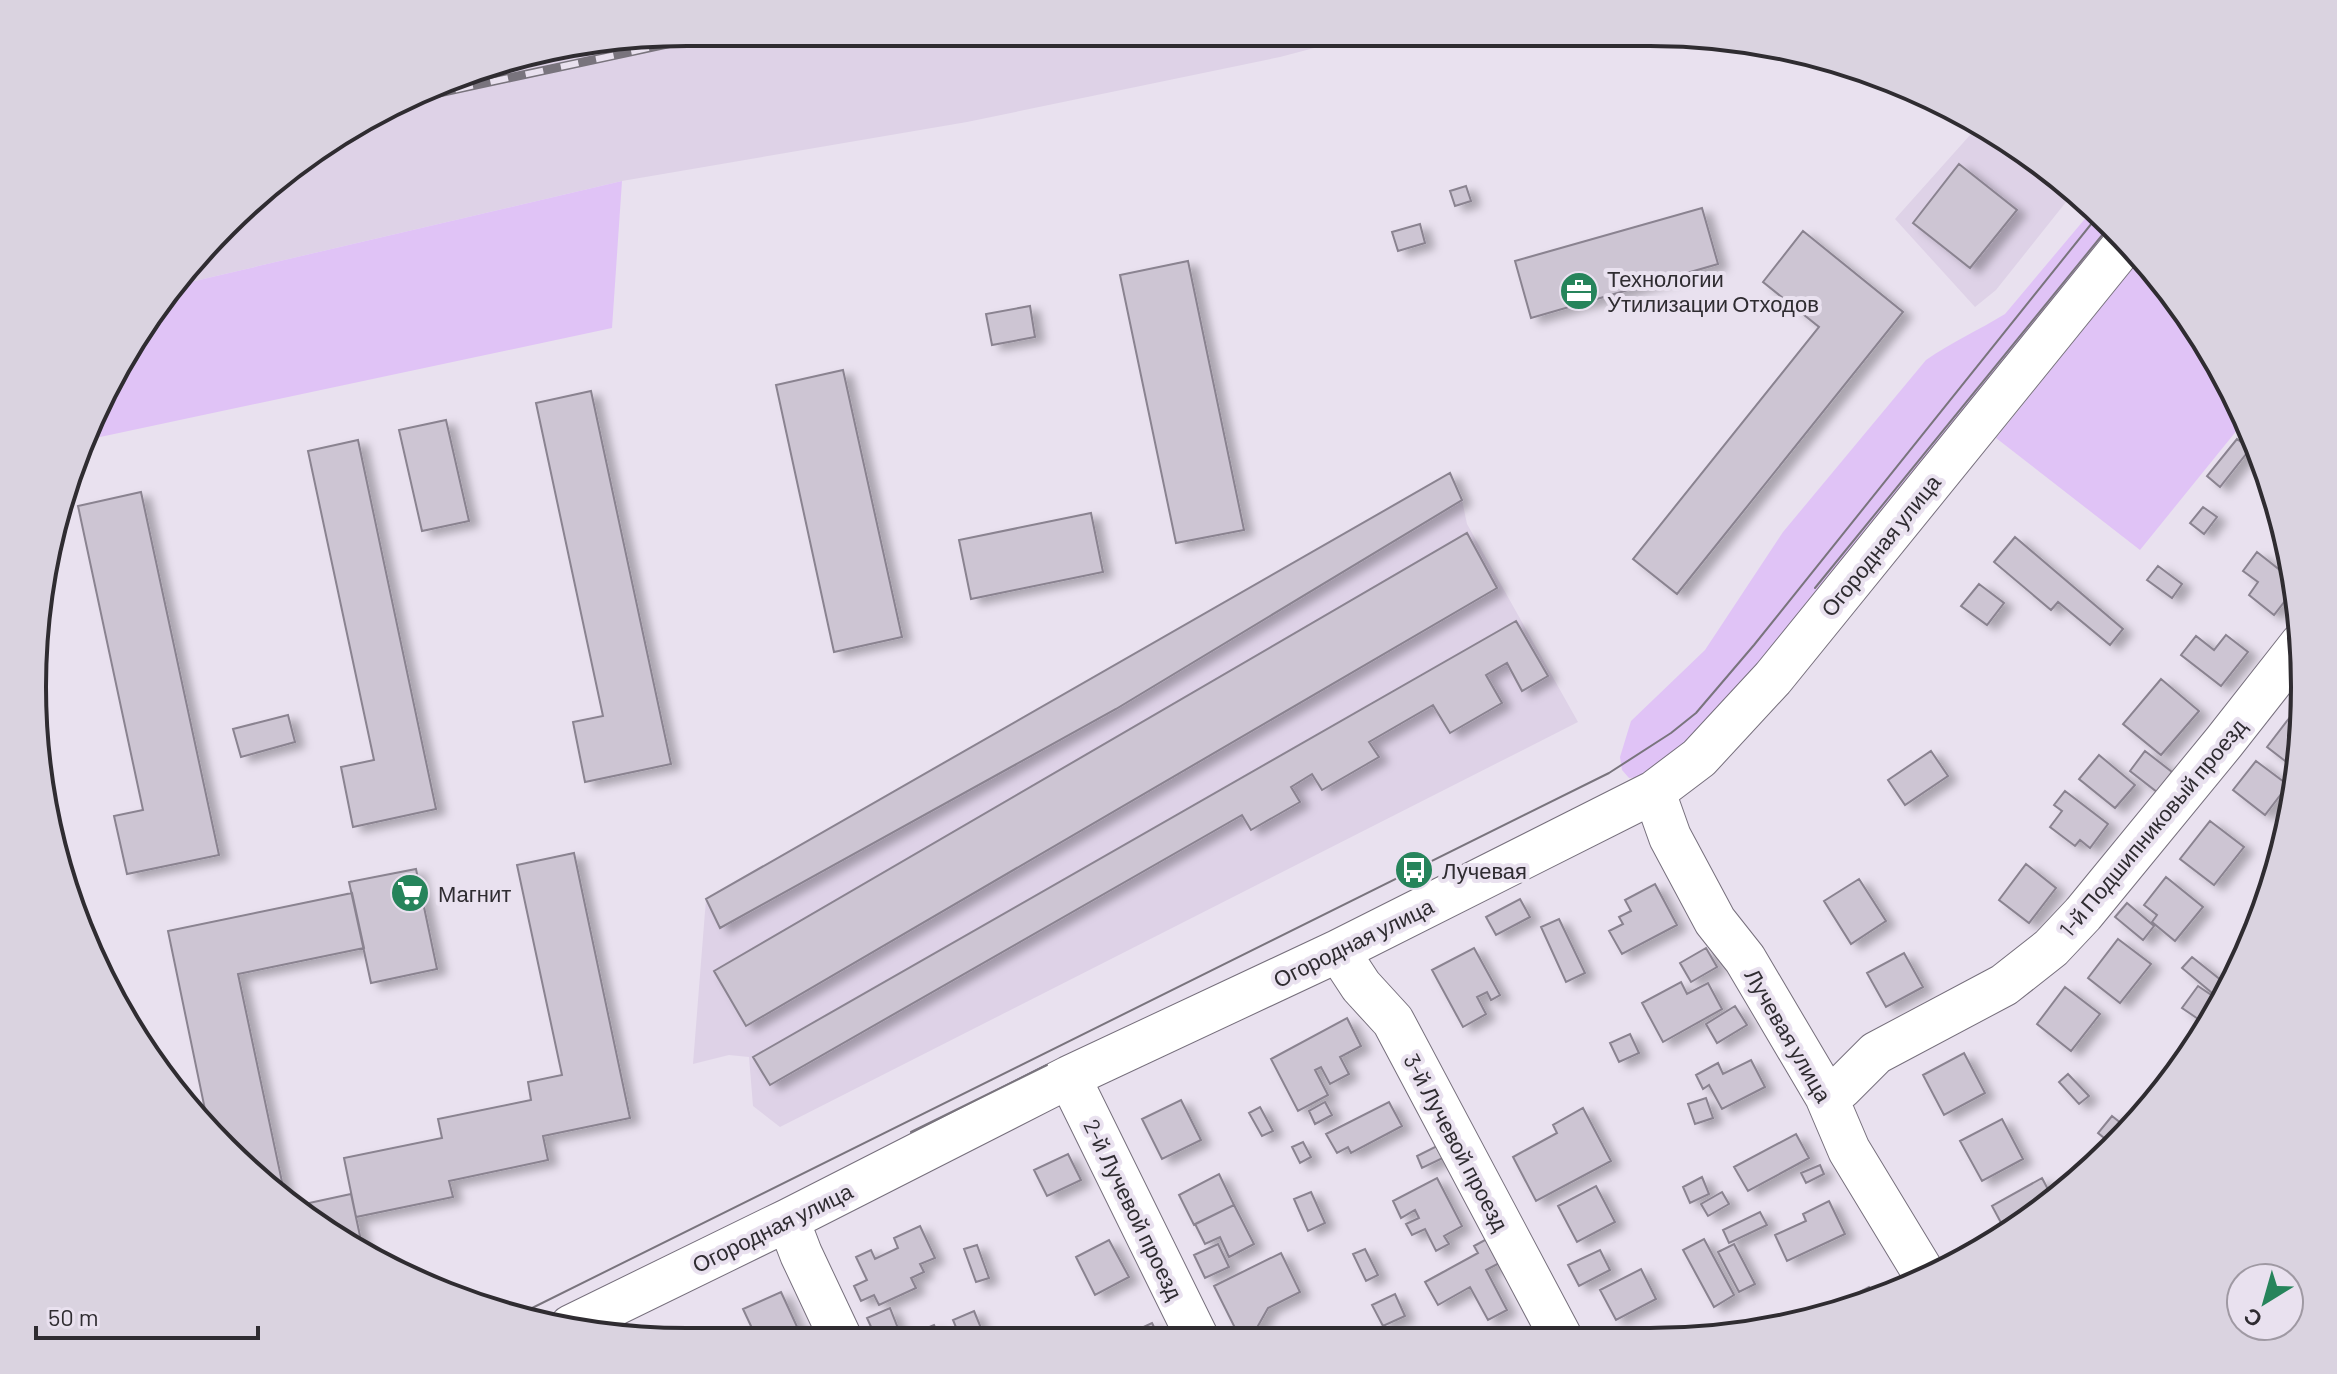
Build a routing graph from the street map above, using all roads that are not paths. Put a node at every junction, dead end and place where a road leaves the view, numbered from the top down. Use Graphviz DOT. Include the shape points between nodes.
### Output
graph roads {
  1 [pos="2119,251"];
  2 [pos="2290,658"];
  3 [pos="1654,792"];
  4 [pos="1338,951"];
  5 [pos="1069,1077"];
  6 [pos="1826,1096"];
  7 [pos="788,1220"];
  8 [pos="1920,1268"];
  9 [pos="584,1320"];
  10 [pos="836,1328"];
  11 [pos="1193,1328"];
  12 [pos="1556,1328"];
  1 -- 3 [label="street, Огородная улица" via="1773,678 1699,758"];
  2 -- 6 [label="street, 1-й Подшипниковый проезд" via="2051,948 2004,985 1876,1053"];
  3 -- 4 [label="street, Огородная улица"];
  3 -- 6 [label="street, Лучевая улица" via="1670,837 1715,921 1745,959"];
  4 -- 5 [label="street, Огородная улица"];
  4 -- 12 [label="street, 3-й Лучевой проезд" via="1393,1021"];
  5 -- 7 [label="street, Огородная улица"];
  5 -- 11 [label="street, 2-й Лучевой проезд"];
  6 -- 8 [label="street, Лучевая улица" via="1849,1150"];
  7 -- 9 [label="street, Огородная улица"];
  7 -- 10 [label="street"];
}
